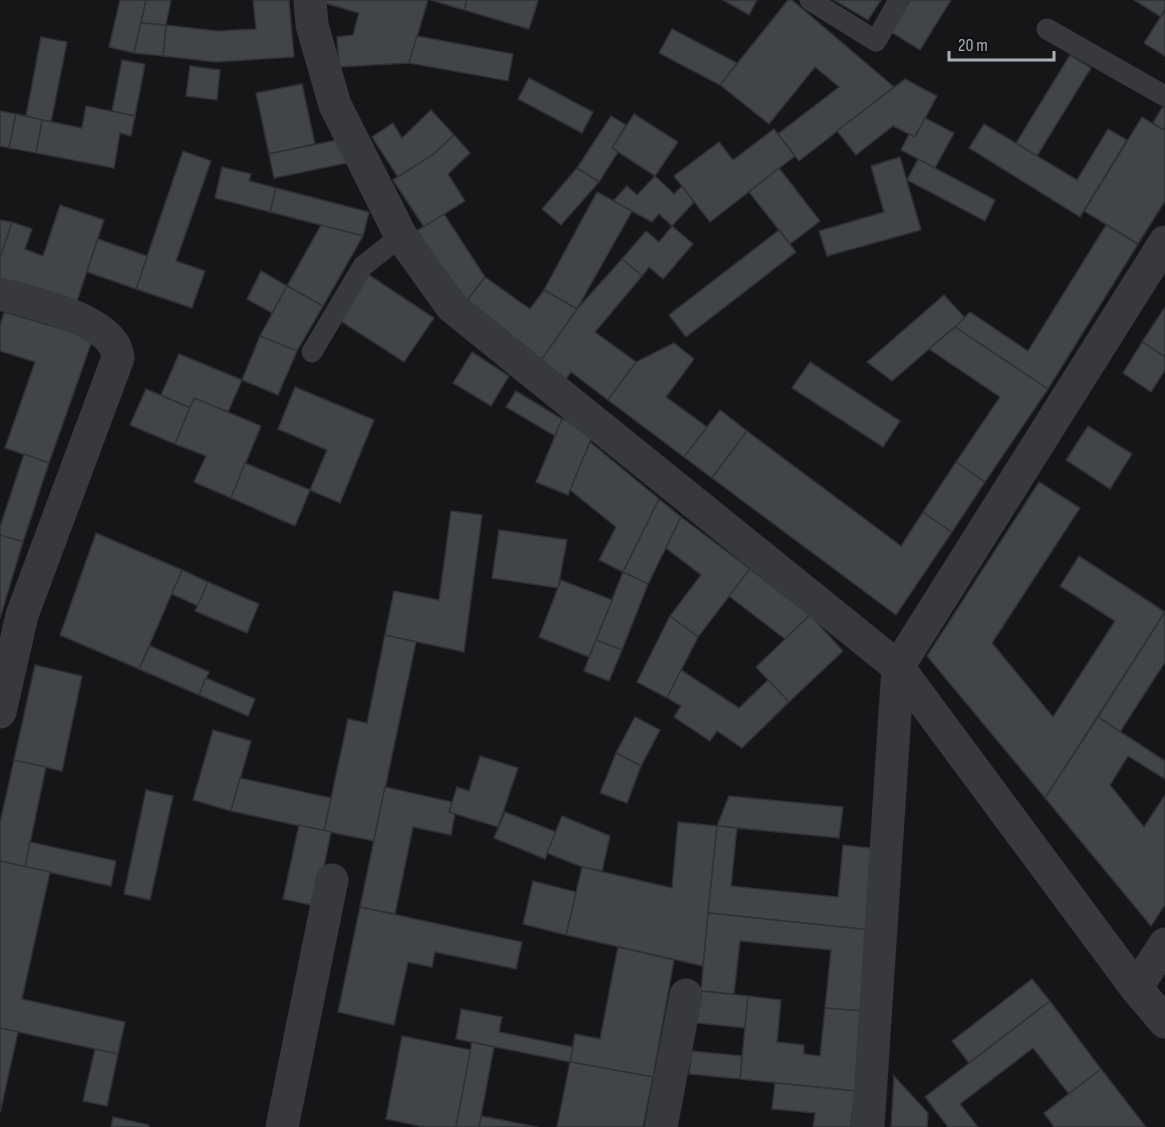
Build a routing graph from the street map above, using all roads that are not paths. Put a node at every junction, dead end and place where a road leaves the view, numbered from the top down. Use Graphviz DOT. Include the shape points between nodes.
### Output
graph roads {
  1 [pos="310,0"];
  2 [pos="810,0"];
  3 [pos="899,0"];
  4 [pos="1047,29"];
  5 [pos="1165,96"];
  6 [pos="400,236"];
  7 [pos="1165,242"];
  8 [pos="0,294"];
  9 [pos="312,352"];
  10 [pos="898,667"];
  11 [pos="0,712"];
  12 [pos="332,880"];
  13 [pos="1165,944"];
  14 [pos="1136,988"];
  15 [pos="686,995"];
  16 [pos="1165,1022"];
  17 [pos="282,1127"];
  18 [pos="661,1127"];
  19 [pos="868,1127"];
  1 -- 6 [label="street" via="312,26 335,105"];
  2 -- 3 [label="lane" via="876,41"];
  4 -- 5 [label="lane"];
  6 -- 9 [label="lane" via="363,266"];
  6 -- 10 [label="street" via="452,307"];
  7 -- 10 [label="street"];
  8 -- 11 [label="street" via="52,308 107,334 118,349 118,358 22,615"];
  10 -- 14 [label="street"];
  10 -- 19 [label="street"];
  12 -- 17 [label="street"];
  13 -- 14 [label="street"];
  14 -- 16 [label="street"];
  15 -- 18 [label="street"];
}
